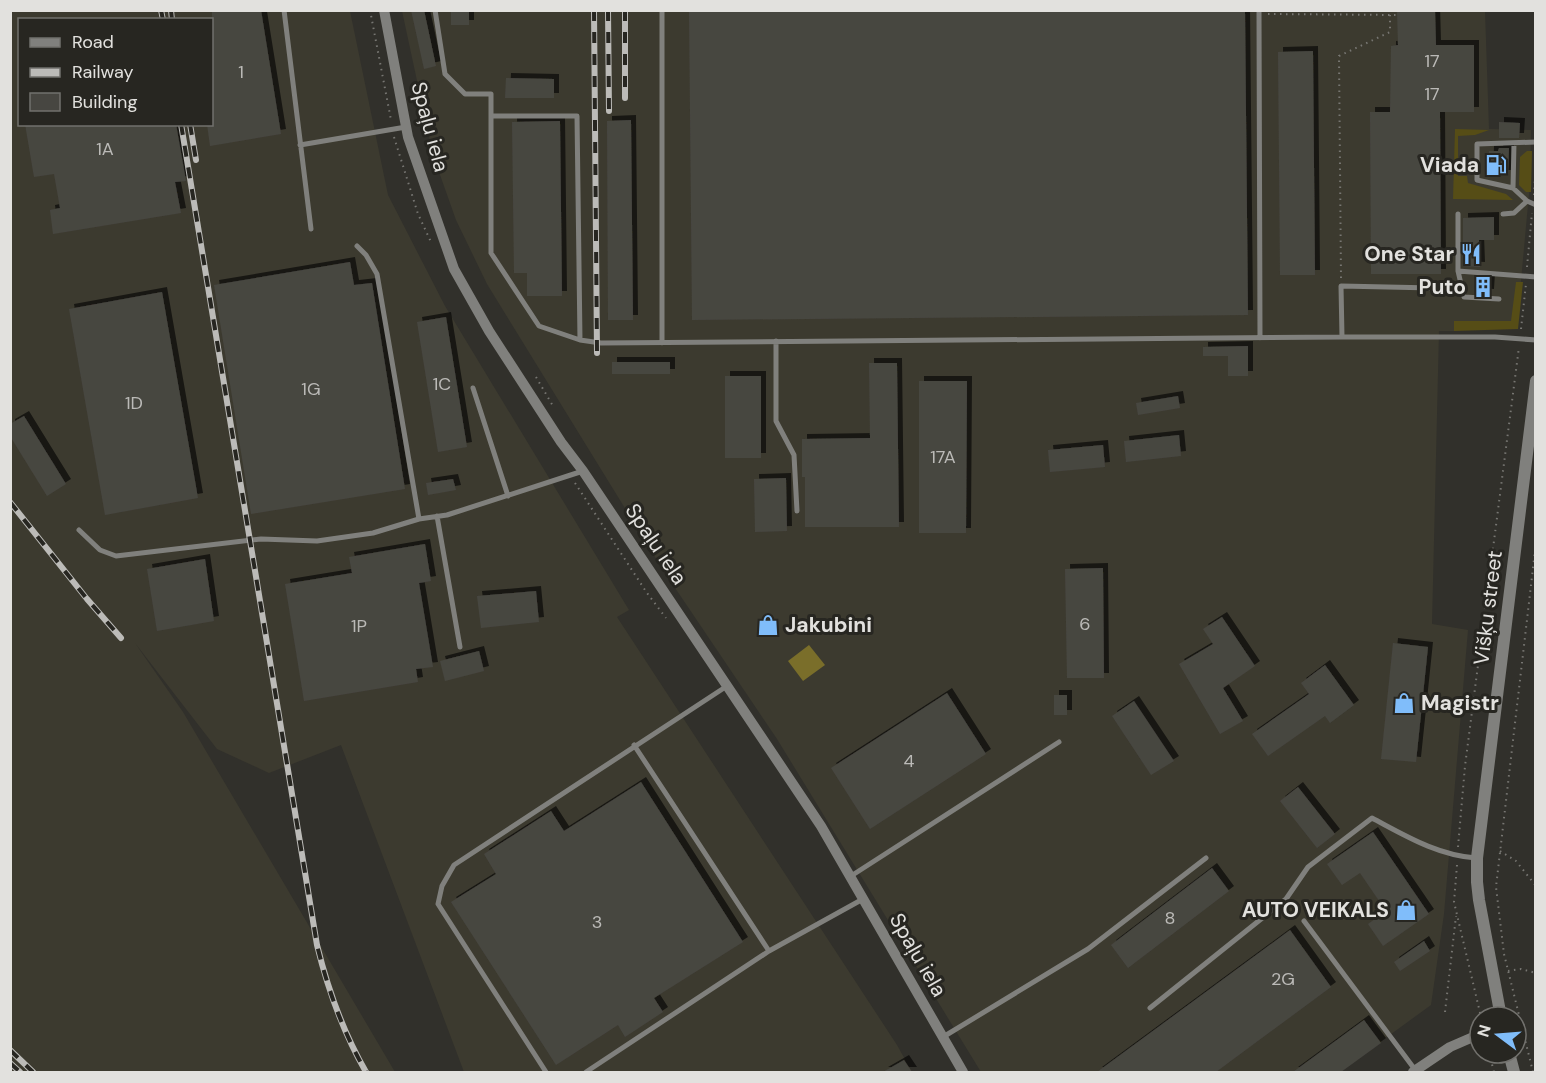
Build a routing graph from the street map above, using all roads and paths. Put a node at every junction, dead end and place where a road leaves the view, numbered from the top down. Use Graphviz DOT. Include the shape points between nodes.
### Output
graph roads {
  1 [pos="284,10"];
  2 [pos="384,10"];
  3 [pos="435,10"];
  4 [pos="662,10"];
  5 [pos="1259,12"];
  6 [pos="1390,15"];
  7 [pos="1397,15"];
  8 [pos="491,116"];
  9 [pos="406,127"];
  10 [pos="1536,142"];
  11 [pos="1514,143"];
  12 [pos="300,145"];
  13 [pos="1536,159"];
  14 [pos="1513,188"];
  15 [pos="1527,201"];
  16 [pos="1534,205"];
  17 [pos="1458,214"];
  18 [pos="1503,214"];
  19 [pos="311,229"];
  20 [pos="357,246"];
  21 [pos="1458,271"];
  22 [pos="1526,276"];
  23 [pos="1536,278"];
  24 [pos="1341,286"];
  25 [pos="1433,288"];
  26 [pos="1499,299"];
  27 [pos="1342,337"];
  28 [pos="1260,338"];
  29 [pos="1521,338"];
  30 [pos="580,340"];
  31 [pos="1536,340"];
  32 [pos="776,341"];
  33 [pos="662,343"];
  34 [pos="1536,381"];
  35 [pos="473,388"];
  36 [pos="584,471"];
  37 [pos="508,496"];
  38 [pos="797,511"];
  39 [pos="437,516"];
  40 [pos="419,519"];
  41 [pos="79,530"];
  42 [pos="1536,542"];
  43 [pos="460,647"];
  44 [pos="727,686"];
  45 [pos="1059,742"];
  46 [pos="634,745"];
  47 [pos="1500,851"];
  48 [pos="1457,856"];
  49 [pos="1206,858"];
  50 [pos="1477,858"];
  51 [pos="851,876"];
  52 [pos="1536,886"];
  53 [pos="864,899"];
  54 [pos="1456,914"];
  55 [pos="1304,921"];
  56 [pos="769,951"];
  57 [pos="1508,971"];
  58 [pos="1536,973"];
  59 [pos="1493,974"];
  60 [pos="1478,1005"];
  61 [pos="1499,1005"];
  62 [pos="1150,1008"];
  63 [pos="1445,1012"];
  64 [pos="943,1037"];
  65 [pos="1468,1039"];
  66 [pos="546,1072"];
  67 [pos="586,1072"];
  68 [pos="963,1072"];
  69 [pos="1414,1072"];
  70 [pos="1533,1072"];
  1 -- 12 [label="lane"];
  2 -- 9 [label="street, Spaļu iela"];
  3 -- 8 [label="lane" via="445,74 465,94 491,94"];
  4 -- 33 [label="lane"];
  5 -- 6 [label="path"];
  5 -- 28 [label="lane"];
  6 -- 7 [label="path"];
  6 -- 24 [label="path" via="1390,32 1339,56"];
  8 -- 30 [label="lane" via="491,253 539,326"];
  8 -- 30 [label="lane" via="577,116"];
  9 -- 12 [label="lane"];
  9 -- 36 [label="street, Spaļu iela" via="454,269 489,331"];
  10 -- 11 [label="lane"];
  11 -- 14 [label="lane"];
  11 -- 14 [label="lane" via="1476,144 1477,180"];
  12 -- 19 [label="lane"];
  13 -- 16 [label="path"];
  14 -- 15 [label="lane"];
  15 -- 16 [label="lane"];
  15 -- 18 [label="lane" via="1515,213"];
  16 -- 22 [label="path"];
  17 -- 21 [label="lane"];
  20 -- 40 [label="lane" via="376,274"];
  21 -- 22 [label="lane"];
  21 -- 26 [label="lane" via="1464,297"];
  22 -- 23 [label="lane"];
  22 -- 29 [label="path"];
  24 -- 25 [label="lane"];
  24 -- 27 [label="lane"];
  27 -- 28 [label="lane"];
  27 -- 29 [label="lane"];
  28 -- 32 [label="lane"];
  29 -- 31 [label="lane"];
  29 -- 48 [label="path" via="1465,766"];
  30 -- 33 [label="lane"];
  32 -- 33 [label="lane"];
  32 -- 38 [label="lane" via="776,421 794,455"];
  34 -- 50 [label="street, Višķu street"];
  35 -- 37 [label="lane"];
  36 -- 37 [label="lane"];
  36 -- 44 [label="street, Spaļu iela"];
  37 -- 39 [label="lane"];
  39 -- 40 [label="lane"];
  39 -- 43 [label="lane"];
  40 -- 41 [label="lane" via="373,533 317,541 261,539 116,556 100,550"];
  42 -- 47 [label="path"];
  44 -- 46 [label="lane"];
  44 -- 51 [label="street, Spaļu iela"];
  45 -- 51 [label="lane"];
  46 -- 56 [label="lane"];
  46 -- 66 [label="lane" via="454,865 442,886 438,904"];
  47 -- 52 [label="path" via="1516,861"];
  47 -- 57 [label="path" via="1496,887"];
  48 -- 50 [label="lane"];
  48 -- 54 [label="path"];
  48 -- 62 [label="lane" via="1430,848 1372,818 1308,867 1286,899"];
  49 -- 64 [label="lane" via="1088,949"];
  50 -- 59 [label="street, Višķu street" via="1478,891"];
  51 -- 53 [label="street, Spaļu iela"];
  53 -- 56 [label="lane"];
  53 -- 64 [label="street, Spaļu iela"];
  54 -- 60 [label="path"];
  54 -- 63 [label="path"];
  55 -- 69 [label="lane"];
  56 -- 67 [label="lane"];
  57 -- 58 [label="path"];
  57 -- 59 [label="path"];
  57 -- 70 [label="path"];
  59 -- 61 [label="street, Višķu street"];
  64 -- 68 [label="street, Spaļu iela"];
  65 -- 69 [label="street"];
}
